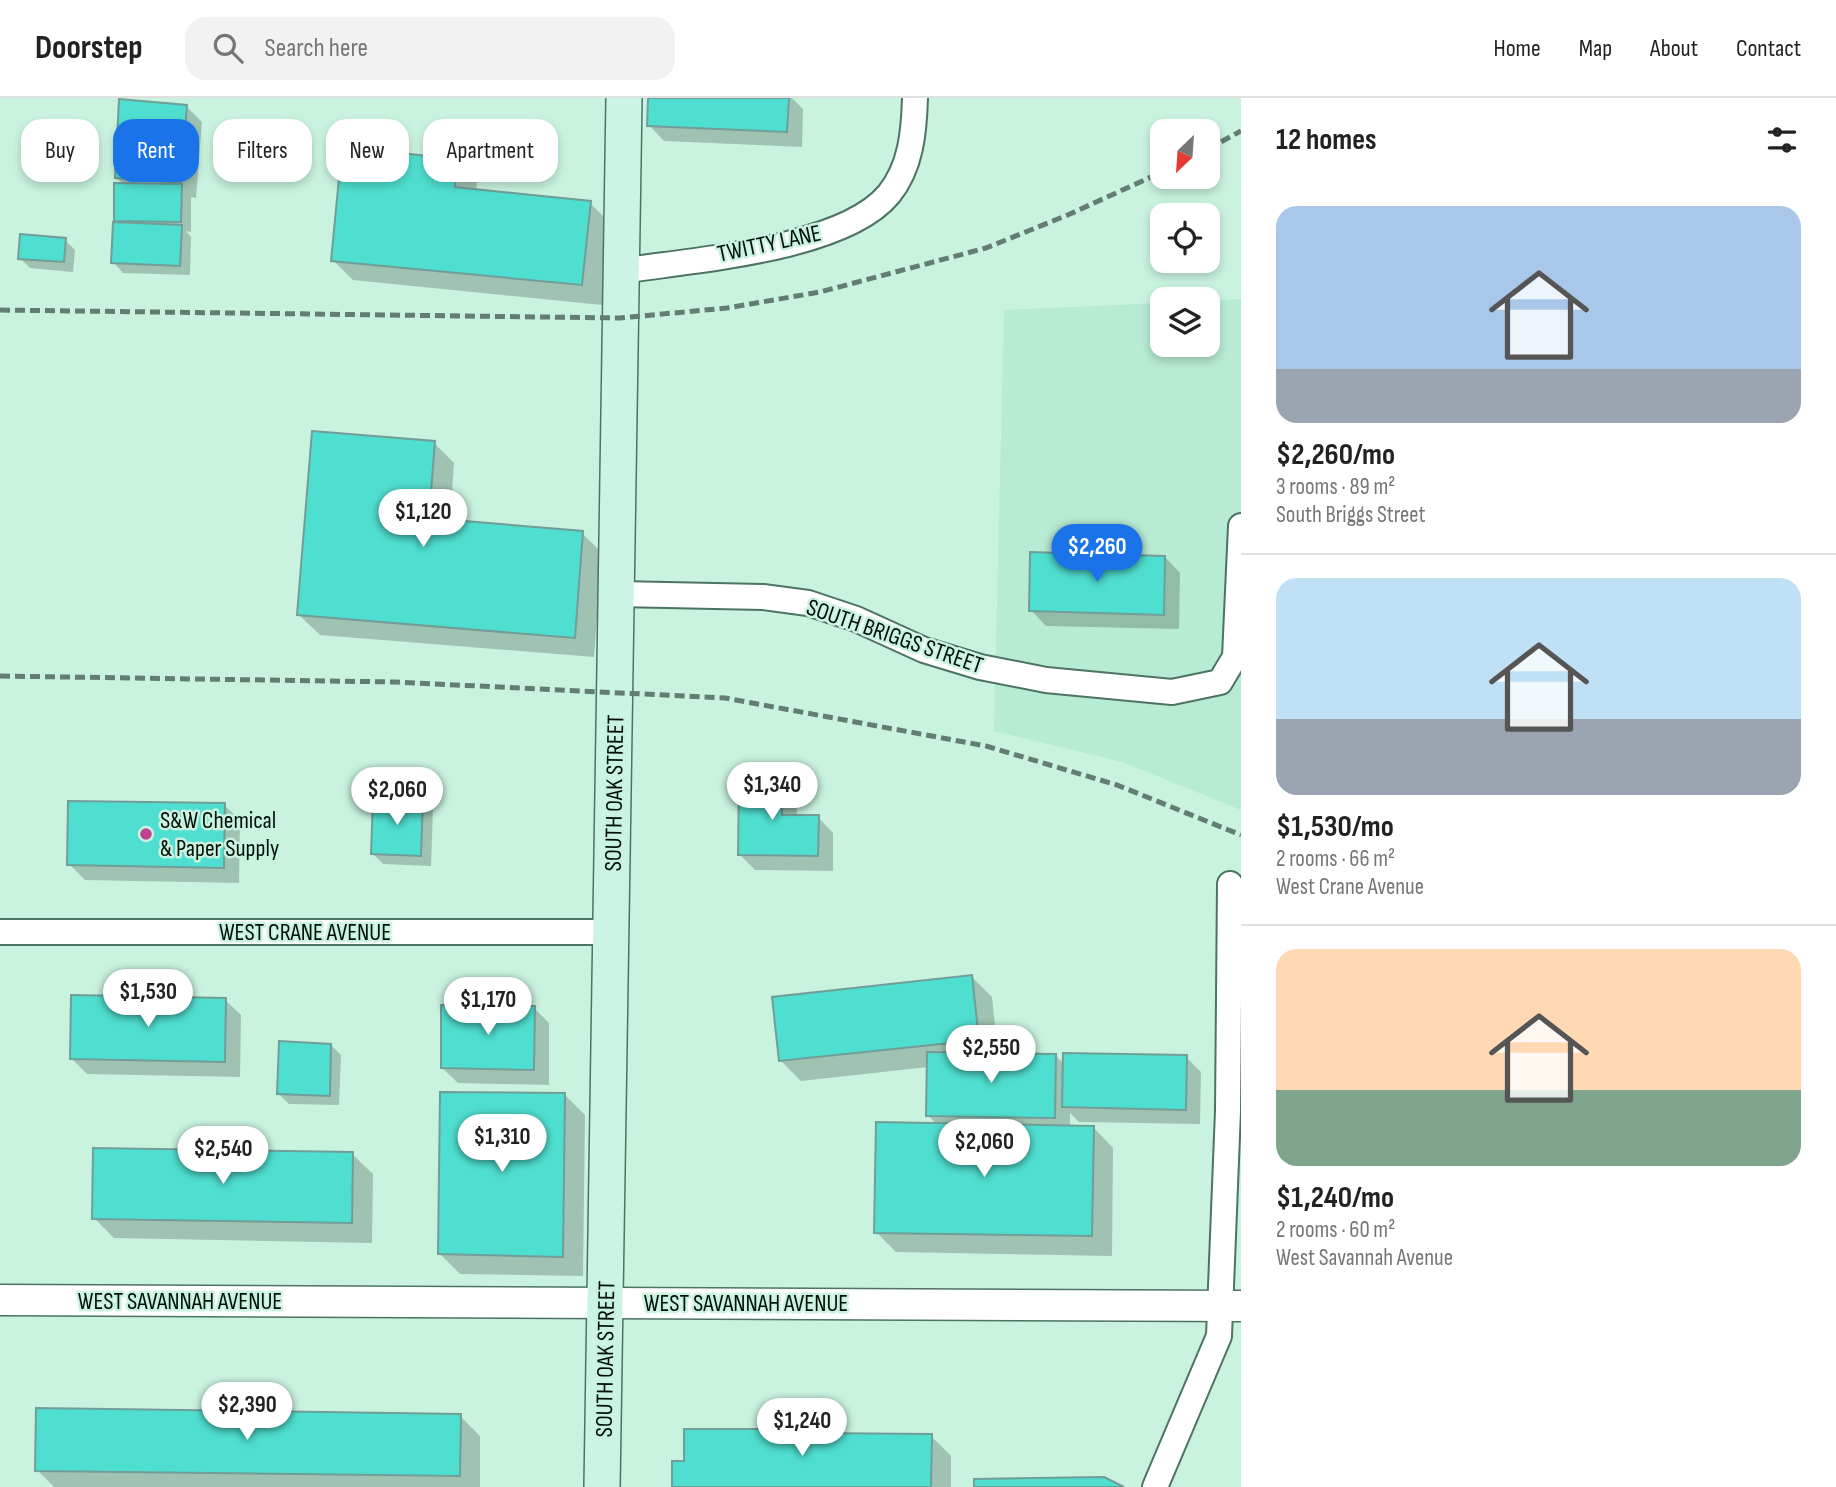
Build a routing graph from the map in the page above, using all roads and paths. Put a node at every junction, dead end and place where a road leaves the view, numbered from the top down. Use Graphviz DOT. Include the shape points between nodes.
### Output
graph roads {
  1 [pos="624,98"];
  2 [pos="915,98"];
  3 [pos="621,271"];
  4 [pos="1241,526"];
  5 [pos="618,594"];
  6 [pos="1230,884"];
  7 [pos="0,932"];
  8 [pos="611,932"];
  9 [pos="0,1300"];
  10 [pos="607,1303"];
  11 [pos="1232,1306"];
  12 [pos="602,1487"];
  13 [pos="1155,1487"];
  1 -- 3 [label="main road, SOUTH OAK STREET"];
  2 -- 3 [label="street, TWITTY LANE" via="914,136 901,176 873,210 787,244"];
  3 -- 5 [label="main road, SOUTH OAK STREET"];
  4 -- 5 [label="street, SOUTH BRIGGS STREET" via="1235,657 1220,682 1172,692 1046,680 980,667 924,650 808,603 763,597"];
  5 -- 8 [label="main road, SOUTH OAK STREET"];
  6 -- 11 [label="street"];
  7 -- 8 [label="street, WEST CRANE AVENUE"];
  8 -- 10 [label="main road, SOUTH OAK STREET"];
  9 -- 10 [label="street, WEST SAVANNAH AVENUE"];
  10 -- 11 [label="street, WEST SAVANNAH AVENUE"];
  10 -- 12 [label="main road, SOUTH OAK STREET"];
  11 -- 13 [label="street"];
}
